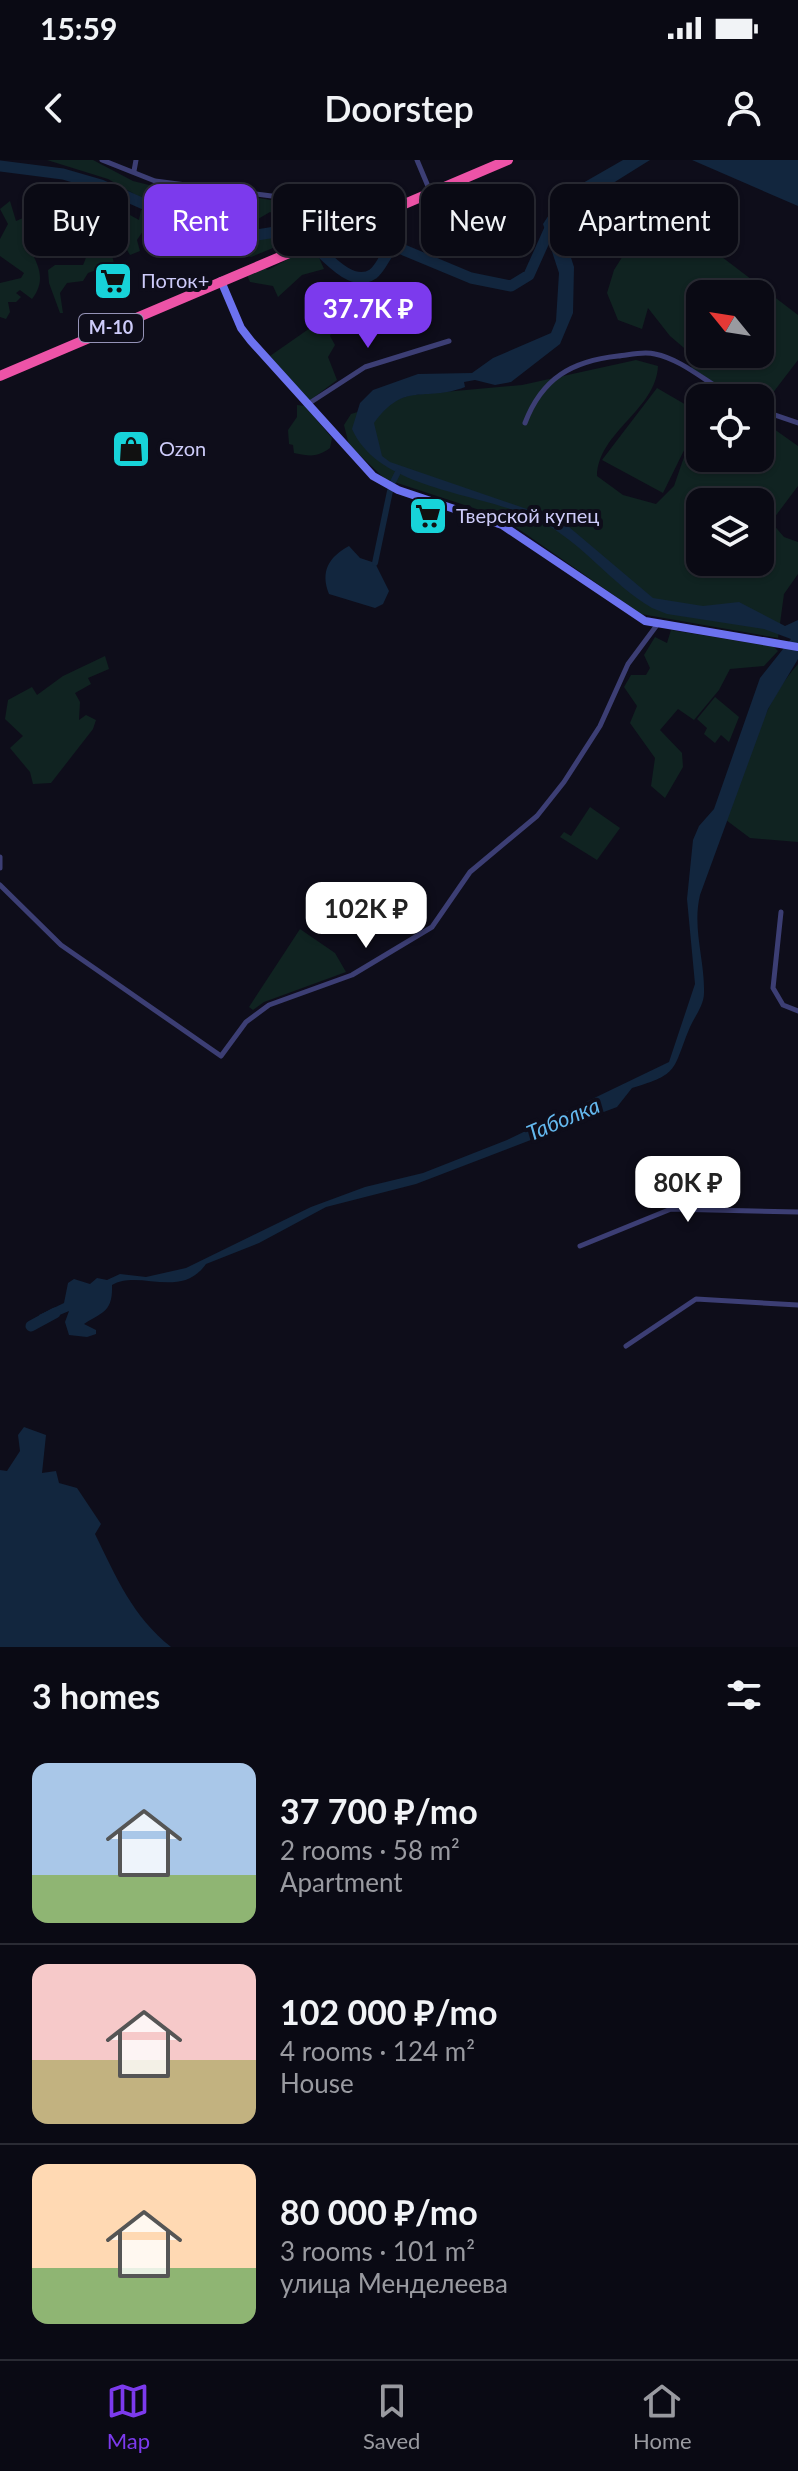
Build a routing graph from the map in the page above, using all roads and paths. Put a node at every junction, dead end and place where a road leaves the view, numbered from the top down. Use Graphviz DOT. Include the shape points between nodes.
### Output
graph roads {
  1 [pos="102,160"];
  2 [pos="136,160"];
  3 [pos="417,160"];
  4 [pos="508,160"];
  5 [pos="134,171"];
  6 [pos="427,184"];
  7 [pos="448,184"];
  8 [pos="273,196"];
  9 [pos="277,256"];
  10 [pos="221,281"];
  11 [pos="449,341"];
  12 [pos="0,376"];
  13 [pos="713,384"];
  14 [pos="308,404"];
  15 [pos="774,415"];
  16 [pos="525,423"];
  17 [pos="798,423"];
  18 [pos="657,625"];
  19 [pos="798,647"];
  20 [pos="0,857"];
  21 [pos="0,868"];
  22 [pos="0,885"];
  23 [pos="781,912"];
  24 [pos="798,1011"];
  25 [pos="798,1212"];
  26 [pos="580,1246"];
  27 [pos="798,1305"];
  28 [pos="626,1346"];
  1 -- 5 [label="street"];
  2 -- 5 [label="street"];
  3 -- 6 [label="street"];
  4 -- 7 [label="highway, М-10"];
  5 -- 8 [label="street" via="155,181"];
  9 -- 10 [label="highway, М-10"];
  10 -- 12 [label="highway, М-10"];
  10 -- 14 [label="street" via="241,328"];
  11 -- 14 [label="street" via="365,367"];
  13 -- 16 [label="street" via="656,354 597,359 570,366 547,383"];
  14 -- 18 [label="street" via="373,476 398,490 502,525 626,611"];
  15 -- 17 [label="street"];
  18 -- 19 [label="street"];
  18 -- 22 [label="street" via="628,664 600,726 564,782 537,816 470,872 432,927 352,975 269,1005 246,1022 221,1056 61,945"];
  20 -- 21 [label="street"];
  23 -- 24 [label="street" via="773,988 783,1005"];
  25 -- 26 [label="street" via="671,1209"];
  27 -- 28 [label="street" via="696,1299"];
}
